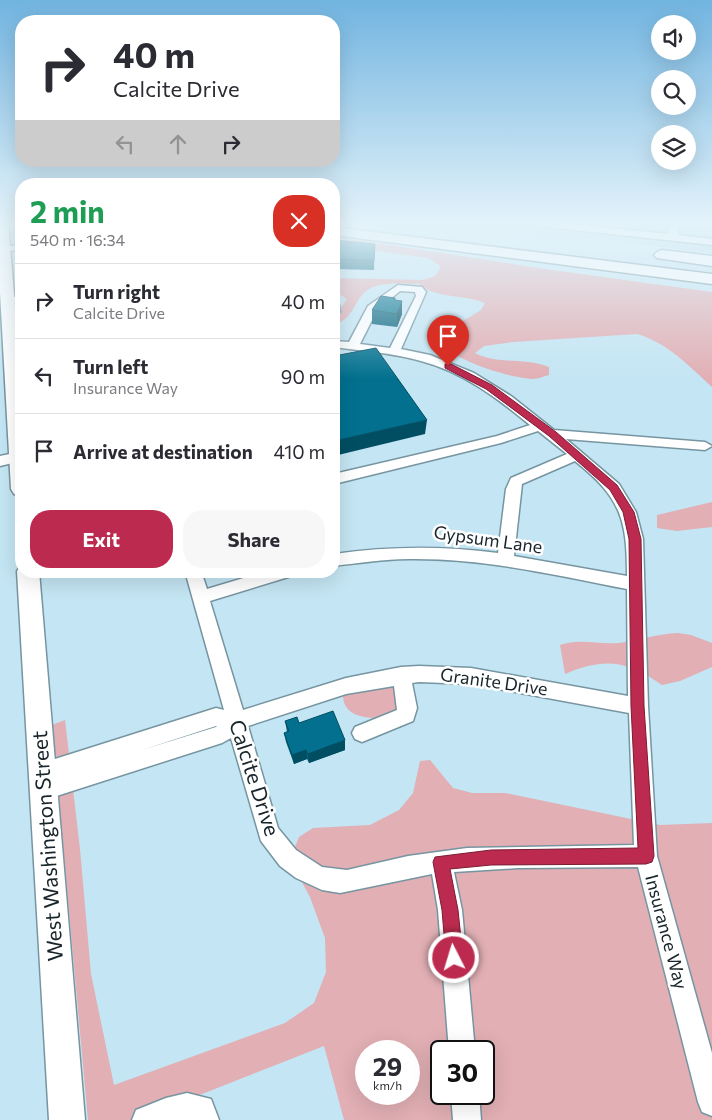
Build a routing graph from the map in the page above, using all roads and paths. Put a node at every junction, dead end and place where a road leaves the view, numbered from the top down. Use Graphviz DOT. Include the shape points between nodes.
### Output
graph roads {
  1 [pos="6,274"];
  2 [pos="675,274"];
  3 [pos="712,279"];
  4 [pos="7,289"];
  5 [pos="340,344"];
  6 [pos="354,345"];
  7 [pos="394,351"];
  8 [pos="15,367"];
  9 [pos="546,430"];
  10 [pos="705,446"];
  11 [pos="577,455"];
  12 [pos="15,458"];
  13 [pos="0,461"];
  14 [pos="340,478"];
  15 [pos="340,559"];
  16 [pos="505,560"];
  17 [pos="29,578"];
  18 [pos="195,578"];
  19 [pos="265,578"];
  20 [pos="636,584"];
  21 [pos="201,597"];
  22 [pos="401,675"];
  23 [pos="638,706"];
  24 [pos="235,721"];
  25 [pos="362,733"];
  26 [pos="44,781"];
  27 [pos="646,856"];
  28 [pos="441,862"];
  29 [pos="461,1040"];
  30 [pos="712,1102"];
  31 [pos="466,1105"];
  32 [pos="67,1120"];
  33 [pos="146,1120"];
  34 [pos="205,1120"];
  35 [pos="467,1120"];
  1 -- 4 [label="main road"];
  2 -- 3 [label="highway"];
  4 -- 8 [label="main road"];
  5 -- 6 [label="street, Insurance Way"];
  6 -- 7 [label="street, Insurance Way"];
  6 -- 7 [label="street" via="372,308 398,288 418,289 421,296"];
  7 -- 9 [label="street, Insurance Way" via="426,358 470,376"];
  9 -- 10 [label="street"];
  9 -- 11 [label="street, Insurance Way"];
  9 -- 14 [label="street"];
  11 -- 16 [label="street" via="516,481 512,490"];
  11 -- 20 [label="street, Insurance Way" via="614,488 628,512 635,539"];
  12 -- 13 [label="street"];
  15 -- 16 [label="street, Gypsum Lane" via="409,551"];
  16 -- 20 [label="street, Gypsum Lane"];
  17 -- 26 [label="main road, West Washington Street"];
  18 -- 21 [label="street, Calcite Drive"];
  19 -- 21 [label="street"];
  20 -- 23 [label="street, Insurance Way"];
  21 -- 24 [label="street, Calcite Drive"];
  22 -- 23 [label="street, Granite Drive" via="438,673 471,676"];
  22 -- 24 [label="street, Granite Drive" via="346,686"];
  22 -- 25 [label="street" via="406,715"];
  23 -- 27 [label="street, Insurance Way"];
  24 -- 26 [label="street, Granite Drive" via="222,734"];
  24 -- 28 [label="street, Calcite Drive" via="269,833 292,864 334,882"];
  26 -- 32 [label="main road, West Washington Street"];
  27 -- 28 [label="street, Calcite Drive" via="491,858"];
  27 -- 30 [label="street, Insurance Way"];
  28 -- 29 [label="street" via="450,910"];
  31 -- 35 [label="street"];
  33 -- 34 [label="street" via="173,1110 195,1107 201,1109"];
}
